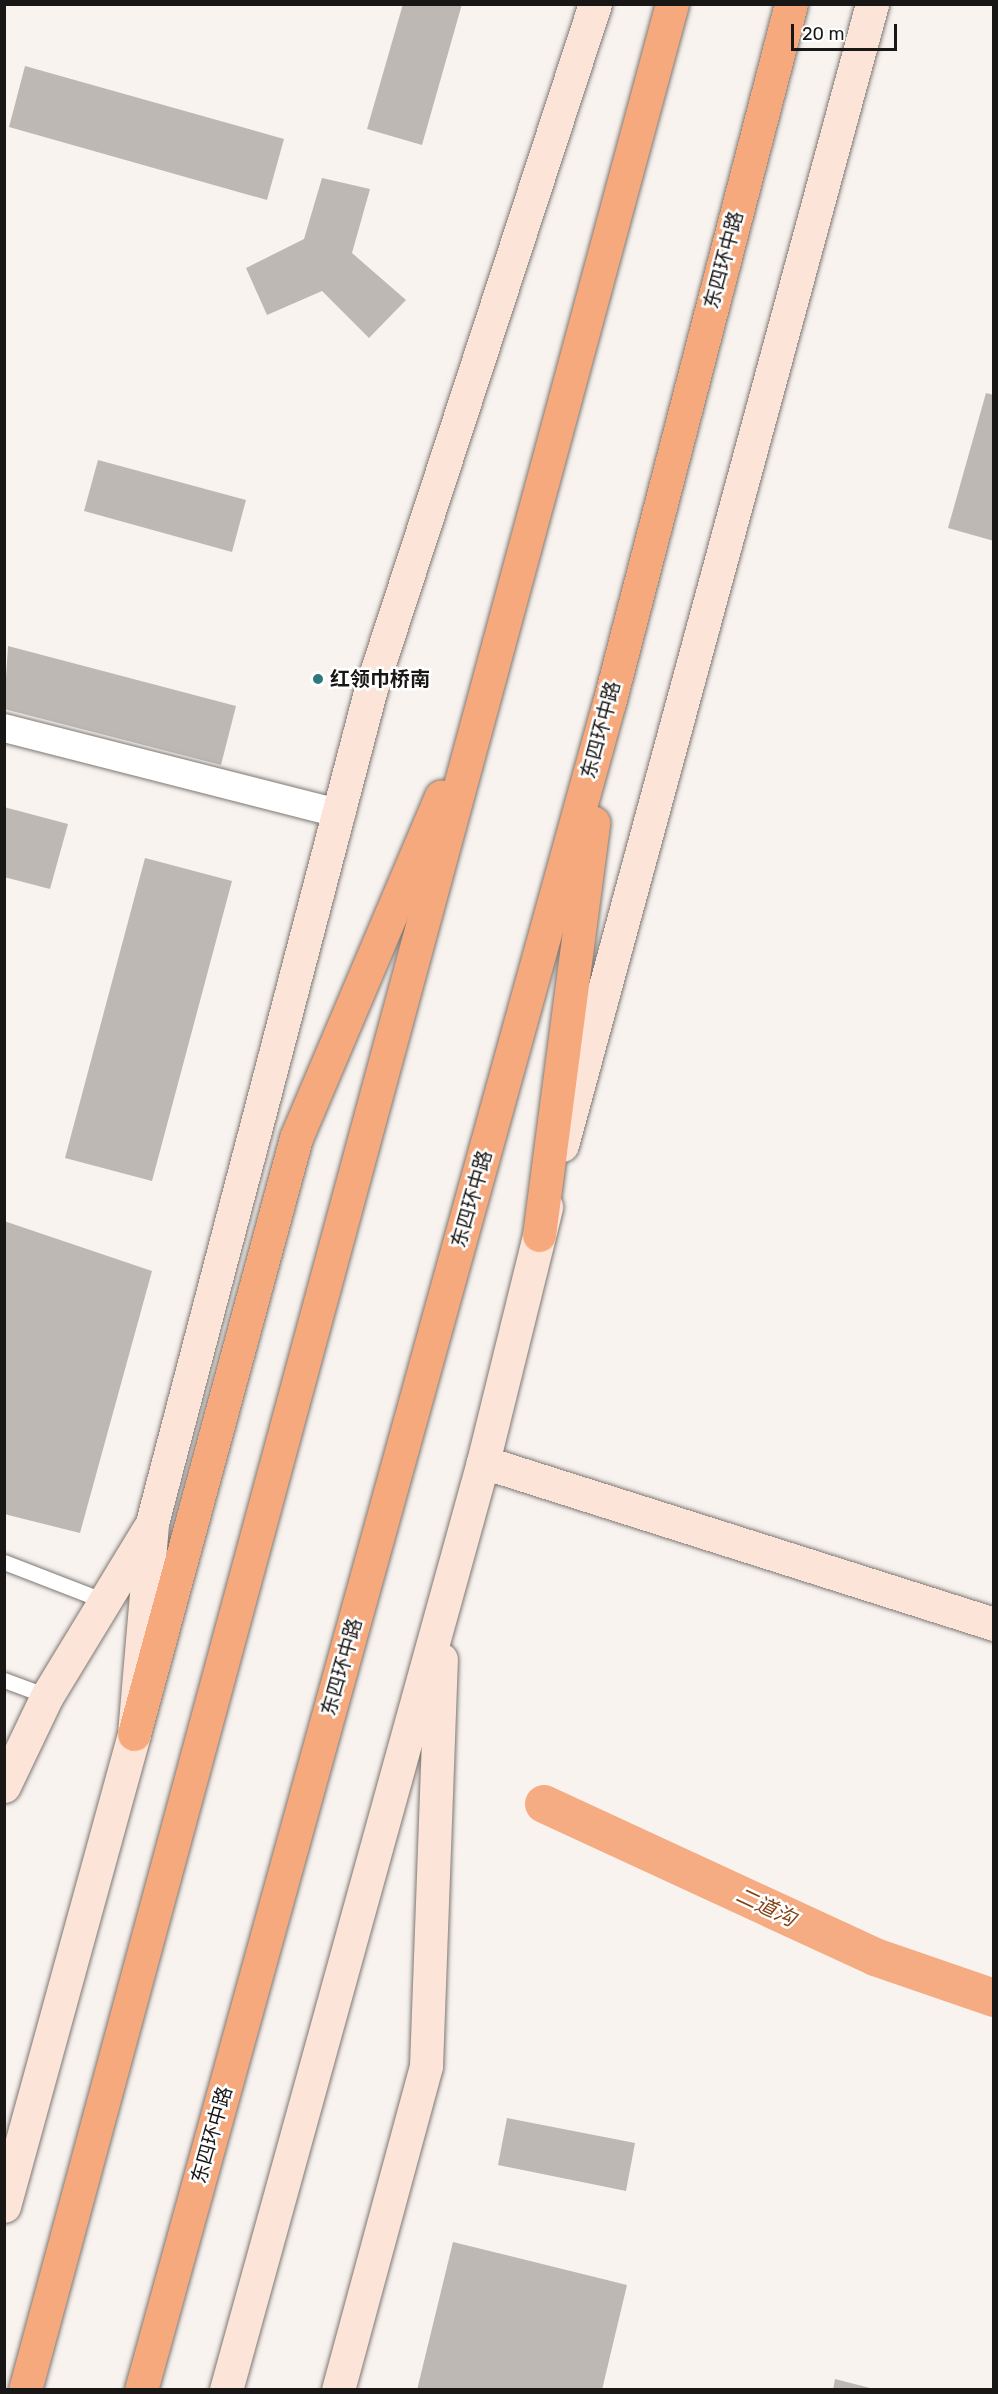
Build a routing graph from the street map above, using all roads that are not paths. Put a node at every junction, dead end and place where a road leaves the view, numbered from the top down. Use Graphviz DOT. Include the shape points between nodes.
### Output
graph roads {
  1 [pos="595,4"];
  2 [pos="672,4"];
  3 [pos="791,4"];
  4 [pos="872,4"];
  5 [pos="490,678"];
  6 [pos="609,703"];
  7 [pos="4,728"];
  8 [pos="341,814"];
  9 [pos="539,1234"];
  10 [pos="483,1462"];
  11 [pos="152,1523"];
  12 [pos="4,1562"];
  13 [pos="105,1601"];
  14 [pos="444,1604"];
  15 [pos="993,1623"];
  16 [pos="4,1680"];
  17 [pos="48,1696"];
  18 [pos="134,1734"];
  19 [pos="4,1786"];
  20 [pos="4,2206"];
  21 [pos="25,2390"];
  22 [pos="141,2390"];
  23 [pos="226,2390"];
  24 [pos="338,2390"];
  1 -- 8 [label="street" via="371,688"];
  2 -- 5 [label="highway"];
  3 -- 6 [label="highway, 东四环中路"];
  4 -- 9 [label="street"];
  5 -- 18 [label="highway" via="296,1138"];
  5 -- 21 [label="highway"];
  6 -- 9 [label="highway"];
  6 -- 22 [label="highway, 东四环中路"];
  7 -- 8 [label="street"];
  8 -- 11 [label="street"];
  9 -- 10 [label="street"];
  10 -- 14 [label="street"];
  10 -- 15 [label="street"];
  11 -- 13 [label="street"];
  11 -- 18 [label="street"];
  12 -- 13 [label="lane"];
  13 -- 17 [label="street"];
  14 -- 23 [label="street"];
  14 -- 24 [label="street" via="426,2066"];
  16 -- 17 [label="lane"];
  17 -- 19 [label="street"];
  18 -- 20 [label="street"];
}
